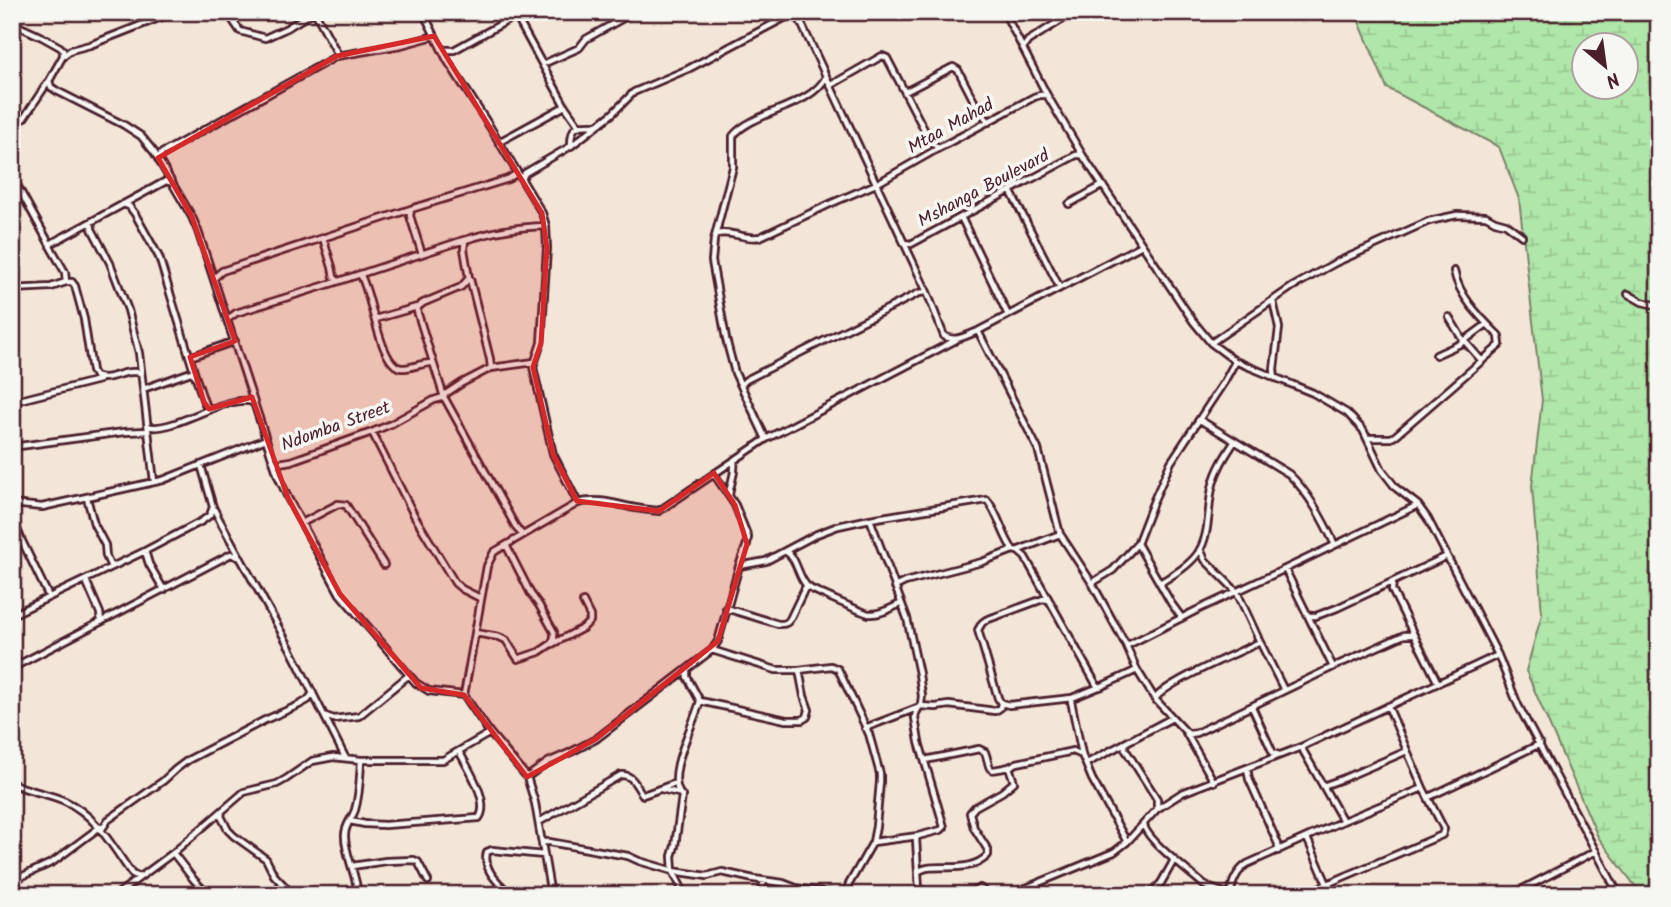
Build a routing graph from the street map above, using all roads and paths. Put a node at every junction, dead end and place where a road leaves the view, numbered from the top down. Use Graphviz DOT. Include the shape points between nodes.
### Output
graph roads {
  1 [pos="174,12"];
  2 [pos="227,12"];
  3 [pos="314,12"];
  4 [pos="423,12"];
  5 [pos="523,12"];
  6 [pos="634,12"];
  7 [pos="1003,12"];
  8 [pos="1074,12"];
  9 [pos="794,13"];
  10 [pos="516,16"];
  11 [pos="12,23"];
  12 [pos="434,36"];
  13 [pos="60,47"];
  14 [pos="1023,48"];
  15 [pos="71,50"];
  16 [pos="442,50"];
  17 [pos="454,50"];
  18 [pos="63,56"];
  19 [pos="341,56"];
  20 [pos="447,60"];
  21 [pos="543,64"];
  22 [pos="826,76"];
  23 [pos="49,81"];
  24 [pos="822,85"];
  25 [pos="831,85"];
  26 [pos="1042,86"];
  27 [pos="905,92"];
  28 [pos="1040,95"];
  29 [pos="1047,95"];
  30 [pos="565,106"];
  31 [pos="989,122"];
  32 [pos="597,125"];
  33 [pos="579,126"];
  34 [pos="12,128"];
  35 [pos="499,142"];
  36 [pos="1077,145"];
  37 [pos="571,146"];
  38 [pos="939,148"];
  39 [pos="1076,155"];
  40 [pos="1083,156"];
  41 [pos="158,158"];
  42 [pos="517,173"];
  43 [pos="12,176"];
  44 [pos="522,180"];
  45 [pos="171,182"];
  46 [pos="876,184"];
  47 [pos="1103,185"];
  48 [pos="1010,191"];
  49 [pos="123,204"];
  50 [pos="1069,204"];
  51 [pos="411,209"];
  52 [pos="961,217"];
  53 [pos="91,222"];
  54 [pos="546,226"];
  55 [pos="716,234"];
  56 [pos="1522,236"];
  57 [pos="323,237"];
  58 [pos="465,240"];
  59 [pos="455,243"];
  60 [pos="904,243"];
  61 [pos="911,244"];
  62 [pos="1142,245"];
  63 [pos="50,246"];
  64 [pos="464,249"];
  65 [pos="908,252"];
  66 [pos="422,254"];
  67 [pos="1454,271"];
  68 [pos="360,274"];
  69 [pos="214,278"];
  70 [pos="470,278"];
  71 [pos="339,281"];
  72 [pos="66,282"];
  73 [pos="1060,288"];
  74 [pos="12,289"];
  75 [pos="927,292"];
  76 [pos="1628,294"];
  77 [pos="1273,301"];
  78 [pos="1659,306"];
  79 [pos="418,307"];
  80 [pos="1008,315"];
  81 [pos="1449,317"];
  82 [pos="375,319"];
  83 [pos="228,320"];
  84 [pos="1487,324"];
  85 [pos="978,331"];
  86 [pos="944,336"];
  87 [pos="956,340"];
  88 [pos="235,341"];
  89 [pos="1464,341"];
  90 [pos="1211,343"];
  91 [pos="941,347"];
  92 [pos="1436,355"];
  93 [pos="190,357"];
  94 [pos="1235,361"];
  95 [pos="534,362"];
  96 [pos="1482,362"];
  97 [pos="433,363"];
  98 [pos="491,369"];
  99 [pos="141,373"];
  100 [pos="195,374"];
  101 [pos="1275,378"];
  102 [pos="104,379"];
  103 [pos="741,386"];
  104 [pos="143,389"];
  105 [pos="444,396"];
  106 [pos="12,402"];
  107 [pos="253,402"];
  108 [pos="209,409"];
  109 [pos="1200,420"];
  110 [pos="148,428"];
  111 [pos="372,432"];
  112 [pos="1368,438"];
  113 [pos="266,439"];
  114 [pos="766,439"];
  115 [pos="1236,441"];
  116 [pos="12,447"];
  117 [pos="734,460"];
  118 [pos="274,463"];
  119 [pos="201,465"];
  120 [pos="714,473"];
  121 [pos="154,482"];
  122 [pos="729,497"];
  123 [pos="87,498"];
  124 [pos="578,503"];
  125 [pos="12,504"];
  126 [pos="1418,505"];
  127 [pos="213,507"];
  128 [pos="210,515"];
  129 [pos="12,517"];
  130 [pos="219,519"];
  131 [pos="870,519"];
  132 [pos="302,523"];
  133 [pos="1060,534"];
  134 [pos="523,535"];
  135 [pos="1137,544"];
  136 [pos="506,545"];
  137 [pos="1335,545"];
  138 [pos="234,548"];
  139 [pos="1200,549"];
  140 [pos="1015,550"];
  141 [pos="145,551"];
  142 [pos="785,551"];
  143 [pos="231,554"];
  144 [pos="1447,556"];
  145 [pos="239,557"];
  146 [pos="384,565"];
  147 [pos="739,566"];
  148 [pos="111,567"];
  149 [pos="1285,569"];
  150 [pos="87,579"];
  151 [pos="1393,582"];
  152 [pos="1092,583"];
  153 [pos="1160,583"];
  154 [pos="1385,585"];
  155 [pos="808,587"];
  156 [pos="895,587"];
  157 [pos="1231,588"];
  158 [pos="164,590"];
  159 [pos="1392,590"];
  160 [pos="1237,592"];
  161 [pos="1230,596"];
  162 [pos="49,597"];
  163 [pos="481,598"];
  164 [pos="1046,599"];
  165 [pos="583,602"];
  166 [pos="901,604"];
  167 [pos="726,608"];
  168 [pos="12,615"];
  169 [pos="1309,616"];
  170 [pos="1316,616"];
  171 [pos="1182,618"];
  172 [pos="101,622"];
  173 [pos="1311,623"];
  174 [pos="475,633"];
  175 [pos="1414,635"];
  176 [pos="1259,642"];
  177 [pos="551,644"];
  178 [pos="1126,645"];
  179 [pos="712,650"];
  180 [pos="1498,655"];
  181 [pos="1333,667"];
  182 [pos="12,668"];
  183 [pos="688,669"];
  184 [pos="799,670"];
  185 [pos="1137,670"];
  186 [pos="409,675"];
  187 [pos="1438,683"];
  188 [pos="1100,687"];
  189 [pos="1284,690"];
  190 [pos="313,692"];
  191 [pos="464,695"];
  192 [pos="1072,698"];
  193 [pos="1155,699"];
  194 [pos="700,701"];
  195 [pos="1001,703"];
  196 [pos="1388,706"];
  197 [pos="918,707"];
  198 [pos="1252,707"];
  199 [pos="324,716"];
  200 [pos="1172,718"];
  201 [pos="866,728"];
  202 [pos="1185,731"];
  203 [pos="490,733"];
  204 [pos="1125,743"];
  205 [pos="1540,744"];
  206 [pos="1301,747"];
  207 [pos="459,751"];
  208 [pos="1407,751"];
  209 [pos="1082,755"];
  210 [pos="1279,755"];
  211 [pos="345,758"];
  212 [pos="361,760"];
  213 [pos="925,760"];
  214 [pos="1085,762"];
  215 [pos="1009,767"];
  216 [pos="1247,768"];
  217 [pos="527,777"];
  218 [pos="1214,782"];
  219 [pos="12,783"];
  220 [pos="676,783"];
  221 [pos="1323,786"];
  222 [pos="1423,788"];
  223 [pos="660,789"];
  224 [pos="678,793"];
  225 [pos="1429,797"];
  226 [pos="1157,799"];
  227 [pos="1165,803"];
  228 [pos="222,809"];
  229 [pos="1157,809"];
  230 [pos="350,821"];
  231 [pos="1343,821"];
  232 [pos="539,822"];
  233 [pos="1143,824"];
  234 [pos="101,828"];
  235 [pos="918,836"];
  236 [pos="1307,838"];
  237 [pos="542,842"];
  238 [pos="873,842"];
  239 [pos="1127,842"];
  240 [pos="1280,849"];
  241 [pos="1595,851"];
  242 [pos="173,853"];
  243 [pos="544,855"];
  244 [pos="1174,858"];
  245 [pos="352,866"];
  246 [pos="673,871"];
  247 [pos="918,873"];
  248 [pos="132,874"];
  249 [pos="141,877"];
  250 [pos="12,881"];
  251 [pos="428,881"];
  252 [pos="764,881"];
  253 [pos="132,884"];
  254 [pos="1327,884"];
  255 [pos="1231,886"];
  256 [pos="505,889"];
  257 [pos="1221,891"];
  258 [pos="359,894"];
  259 [pos="116,895"];
  260 [pos="208,895"];
  261 [pos="293,895"];
  262 [pos="397,895"];
  263 [pos="420,895"];
  264 [pos="551,895"];
  265 [pos="685,895"];
  266 [pos="763,895"];
  267 [pos="839,895"];
  268 [pos="845,895"];
  269 [pos="925,895"];
  270 [pos="967,895"];
  271 [pos="990,895"];
  272 [pos="1009,895"];
  273 [pos="1149,895"];
  274 [pos="1231,895"];
  275 [pos="1307,895"];
  276 [pos="1511,895"];
  277 [pos="1619,895"];
  1 -- 15 [label="street"];
  2 -- 3 [label="street" via="240,31 265,38"];
  3 -- 19 [label="street"];
  4 -- 12 [label="street"];
  5 -- 10 [label="street"];
  6 -- 21 [label="street" via="586,39 579,48"];
  7 -- 14 [label="street"];
  8 -- 14 [label="street"];
  9 -- 22 [label="street"];
  9 -- 32 [label="street" via="634,92"];
  10 -- 17 [label="street"];
  10 -- 21 [label="street"];
  11 -- 13 [label="street"];
  12 -- 16 [label="street"];
  12 -- 19 [label="street"];
  13 -- 15 [label="street"];
  13 -- 18 [label="street"];
  14 -- 26 [label="street"];
  15 -- 18 [label="street"];
  16 -- 17 [label="street"];
  16 -- 20 [label="street"];
  17 -- 20 [label="street"];
  18 -- 23 [label="street"];
  19 -- 41 [label="street"];
  20 -- 35 [label="street"];
  21 -- 30 [label="street"];
  22 -- 24 [label="street"];
  22 -- 25 [label="street"];
  23 -- 34 [label="street"];
  23 -- 41 [label="street" via="57,91 141,136"];
  24 -- 25 [label="street"];
  24 -- 55 [label="street" via="733,136 733,167"];
  25 -- 27 [label="street" via="882,56"];
  25 -- 46 [label="street"];
  26 -- 28 [label="street"];
  26 -- 29 [label="street"];
  27 -- 31 [label="street" via="953,67"];
  27 -- 38 [label="street"];
  28 -- 29 [label="street, Mtaa Mahad"];
  28 -- 31 [label="street, Mtaa Mahad"];
  29 -- 36 [label="street"];
  30 -- 33 [label="street"];
  30 -- 35 [label="street"];
  31 -- 38 [label="street, Mtaa Mahad"];
  32 -- 33 [label="street"];
  32 -- 37 [label="street"];
  33 -- 37 [label="street" via="571,133"];
  35 -- 42 [label="street"];
  36 -- 39 [label="street, Mshanga Boulevard"];
  36 -- 40 [label="street"];
  37 -- 44 [label="street" via="525,173"];
  38 -- 46 [label="street, Mtaa Mahad"];
  39 -- 40 [label="street, Mshanga Boulevard"];
  39 -- 48 [label="street, Mshanga Boulevard"];
  40 -- 47 [label="street"];
  41 -- 45 [label="street"];
  42 -- 44 [label="street"];
  42 -- 51 [label="street"];
  43 -- 63 [label="street"];
  44 -- 54 [label="street"];
  45 -- 49 [label="street"];
  45 -- 69 [label="street" via="192,217"];
  46 -- 55 [label="street, Mtaa Mahad" via="760,237"];
  46 -- 60 [label="street"];
  47 -- 50 [label="street"];
  47 -- 62 [label="street"];
  48 -- 52 [label="street, Mshanga Boulevard"];
  48 -- 73 [label="street"];
  49 -- 53 [label="street"];
  49 -- 93 [label="street" via="135,214 159,257"];
  51 -- 57 [label="street"];
  51 -- 66 [label="street"];
  52 -- 61 [label="street, Mshanga Boulevard"];
  52 -- 80 [label="street"];
  53 -- 63 [label="street"];
  53 -- 99 [label="street" via="128,310"];
  54 -- 58 [label="street" via="518,227"];
  54 -- 95 [label="street" via="541,343"];
  55 -- 103 [label="street" via="712,261 716,287"];
  56 -- 77 [label="street" via="1506,223 1486,216 1440,217 1335,263"];
  57 -- 69 [label="street" via="222,271"];
  57 -- 71 [label="street"];
  58 -- 59 [label="street"];
  58 -- 64 [label="street"];
  59 -- 64 [label="street"];
  59 -- 66 [label="street"];
  60 -- 61 [label="street, Mshanga Boulevard"];
  60 -- 65 [label="street"];
  61 -- 65 [label="street"];
  62 -- 73 [label="street"];
  62 -- 90 [label="street"];
  63 -- 72 [label="street"];
  64 -- 70 [label="street"];
  65 -- 75 [label="street"];
  66 -- 68 [label="street"];
  67 -- 84 [label="street" via="1461,292"];
  68 -- 71 [label="street"];
  68 -- 82 [label="street"];
  69 -- 83 [label="street"];
  70 -- 79 [label="street"];
  70 -- 98 [label="street"];
  71 -- 83 [label="street" via="236,313"];
  72 -- 74 [label="street"];
  72 -- 102 [label="street" via="75,286 85,319 92,371"];
  73 -- 80 [label="street"];
  75 -- 86 [label="street"];
  75 -- 103 [label="street" via="848,328"];
  76 -- 78 [label="street"];
  77 -- 90 [label="street"];
  77 -- 101 [label="street" via="1279,328"];
  79 -- 82 [label="street"];
  79 -- 97 [label="street"];
  80 -- 85 [label="street"];
  81 -- 89 [label="street"];
  82 -- 97 [label="street" via="391,363 402,369"];
  83 -- 88 [label="street"];
  84 -- 89 [label="street"];
  84 -- 96 [label="street" via="1501,342"];
  85 -- 87 [label="street"];
  85 -- 133 [label="street" via="1038,449"];
  86 -- 87 [label="street"];
  86 -- 91 [label="street"];
  87 -- 91 [label="street"];
  88 -- 93 [label="street"];
  88 -- 107 [label="street"];
  89 -- 92 [label="street"];
  89 -- 96 [label="street"];
  90 -- 94 [label="street"];
  91 -- 114 [label="street"];
  93 -- 100 [label="street"];
  94 -- 101 [label="street"];
  94 -- 109 [label="street"];
  95 -- 98 [label="street, Ndomba Street"];
  95 -- 124 [label="street" via="553,454"];
  96 -- 112 [label="street" via="1395,436"];
  97 -- 105 [label="street"];
  98 -- 105 [label="street, Ndomba Street"];
  99 -- 102 [label="street" via="129,371"];
  99 -- 104 [label="street"];
  100 -- 104 [label="street"];
  100 -- 108 [label="street"];
  101 -- 112 [label="street" via="1339,407"];
  102 -- 106 [label="street"];
  103 -- 114 [label="street"];
  104 -- 110 [label="street"];
  105 -- 111 [label="street, Ndomba Street"];
  105 -- 134 [label="street"];
  107 -- 108 [label="street" via="242,400"];
  107 -- 113 [label="street"];
  108 -- 110 [label="street"];
  109 -- 115 [label="street"];
  109 -- 135 [label="street" via="1165,475"];
  110 -- 116 [label="street"];
  110 -- 121 [label="street"];
  111 -- 118 [label="street, Ndomba Street"];
  111 -- 163 [label="street" via="455,583"];
  112 -- 126 [label="street" via="1382,470"];
  113 -- 118 [label="street"];
  113 -- 119 [label="street"];
  114 -- 117 [label="street"];
  115 -- 137 [label="street" via="1300,484"];
  115 -- 139 [label="street" via="1213,484"];
  117 -- 120 [label="street"];
  117 -- 122 [label="street"];
  118 -- 132 [label="street"];
  119 -- 121 [label="street"];
  119 -- 127 [label="street"];
  120 -- 122 [label="street"];
  120 -- 124 [label="street" via="659,511 593,500"];
  121 -- 123 [label="street"];
  122 -- 147 [label="street" via="748,537"];
  123 -- 125 [label="street" via="42,507"];
  123 -- 148 [label="street"];
  124 -- 134 [label="street"];
  126 -- 137 [label="street"];
  126 -- 144 [label="street"];
  127 -- 128 [label="street"];
  127 -- 130 [label="street"];
  128 -- 130 [label="street"];
  128 -- 141 [label="street"];
  129 -- 162 [label="street"];
  130 -- 138 [label="street"];
  131 -- 140 [label="street" via="986,500"];
  131 -- 142 [label="street" via="838,526"];
  131 -- 156 [label="street"];
  132 -- 146 [label="street" via="338,504 346,505"];
  132 -- 186 [label="street" via="341,594"];
  133 -- 140 [label="street"];
  133 -- 152 [label="street"];
  134 -- 136 [label="street"];
  135 -- 152 [label="street" via="1113,570"];
  135 -- 153 [label="street"];
  136 -- 163 [label="street" via="489,560"];
  136 -- 177 [label="street" via="554,632"];
  137 -- 149 [label="street"];
  138 -- 143 [label="street"];
  138 -- 145 [label="street"];
  139 -- 153 [label="street" via="1180,571"];
  139 -- 157 [label="street"];
  140 -- 156 [label="street"];
  140 -- 164 [label="street" via="1025,556"];
  141 -- 148 [label="street"];
  141 -- 158 [label="street"];
  142 -- 147 [label="street" via="766,561"];
  142 -- 155 [label="street"];
  143 -- 145 [label="street"];
  143 -- 158 [label="street"];
  144 -- 151 [label="street"];
  144 -- 180 [label="street"];
  145 -- 190 [label="street"];
  147 -- 167 [label="street"];
  148 -- 150 [label="street"];
  149 -- 160 [label="street"];
  149 -- 169 [label="street"];
  150 -- 162 [label="street"];
  150 -- 172 [label="street"];
  151 -- 154 [label="street"];
  151 -- 159 [label="street"];
  152 -- 178 [label="street"];
  153 -- 171 [label="street"];
  154 -- 159 [label="street"];
  154 -- 170 [label="street"];
  155 -- 166 [label="street" via="869,614"];
  155 -- 167 [label="street" via="784,624"];
  156 -- 166 [label="street"];
  157 -- 160 [label="street"];
  157 -- 161 [label="street"];
  158 -- 172 [label="street"];
  159 -- 175 [label="street"];
  160 -- 161 [label="street"];
  160 -- 176 [label="street"];
  161 -- 171 [label="street"];
  162 -- 168 [label="street"];
  163 -- 174 [label="street"];
  164 -- 188 [label="street"];
  164 -- 195 [label="street" via="986,620 979,627"];
  165 -- 177 [label="street" via="590,621"];
  166 -- 197 [label="street" via="919,674 922,696"];
  167 -- 179 [label="street"];
  169 -- 170 [label="street"];
  169 -- 173 [label="street"];
  170 -- 173 [label="street"];
  171 -- 178 [label="street"];
  172 -- 182 [label="street"];
  173 -- 181 [label="street"];
  174 -- 177 [label="street" via="506,640 518,659"];
  174 -- 191 [label="street"];
  175 -- 181 [label="street" via="1404,635"];
  175 -- 187 [label="street"];
  176 -- 189 [label="street"];
  176 -- 193 [label="street"];
  178 -- 185 [label="street"];
  179 -- 183 [label="street"];
  179 -- 184 [label="street" via="776,670"];
  180 -- 187 [label="street"];
  180 -- 205 [label="street"];
  181 -- 189 [label="street"];
  183 -- 194 [label="street" via="687,677"];
  183 -- 217 [label="street" via="596,739"];
  184 -- 194 [label="street" via="808,710 802,720"];
  184 -- 201 [label="street" via="838,669"];
  185 -- 188 [label="street"];
  185 -- 193 [label="street"];
  186 -- 191 [label="street" via="429,691"];
  186 -- 199 [label="street" via="359,716"];
  187 -- 196 [label="street"];
  188 -- 192 [label="street"];
  189 -- 198 [label="street"];
  190 -- 199 [label="street"];
  190 -- 234 [label="street" via="299,705 188,760"];
  191 -- 203 [label="street"];
  192 -- 195 [label="street"];
  192 -- 209 [label="street"];
  193 -- 200 [label="street"];
  194 -- 220 [label="street" via="683,746"];
  195 -- 197 [label="street" via="995,711 949,705"];
  196 -- 206 [label="street"];
  196 -- 208 [label="street"];
  197 -- 201 [label="street"];
  197 -- 213 [label="street" via="915,718"];
  198 -- 202 [label="street" via="1196,733"];
  198 -- 210 [label="street" via="1273,753"];
  199 -- 211 [label="street"];
  200 -- 202 [label="street"];
  200 -- 204 [label="street"];
  201 -- 238 [label="street" via="880,774"];
  202 -- 218 [label="street"];
  203 -- 207 [label="street"];
  203 -- 217 [label="street"];
  204 -- 214 [label="street"];
  204 -- 226 [label="street"];
  205 -- 225 [label="street"];
  205 -- 241 [label="street"];
  206 -- 210 [label="street"];
  206 -- 221 [label="street"];
  207 -- 212 [label="street" via="443,760"];
  207 -- 230 [label="street" via="483,802 479,818 385,825"];
  208 -- 221 [label="street"];
  208 -- 222 [label="street"];
  209 -- 214 [label="street"];
  209 -- 215 [label="street" via="1073,751"];
  210 -- 216 [label="street"];
  211 -- 212 [label="street"];
  211 -- 228 [label="street" via="312,761 276,784 244,792"];
  212 -- 230 [label="street" via="359,796"];
  213 -- 215 [label="street" via="979,749 985,752 990,769"];
  213 -- 235 [label="street" via="944,827"];
  214 -- 239 [label="street"];
  215 -- 247 [label="street" via="1014,782 970,813 988,855 974,865 925,868"];
  216 -- 218 [label="street"];
  216 -- 240 [label="street"];
  217 -- 232 [label="street"];
  218 -- 227 [label="street"];
  219 -- 234 [label="street" via="65,801"];
  220 -- 223 [label="street"];
  220 -- 224 [label="street"];
  221 -- 231 [label="street"];
  222 -- 225 [label="street"];
  222 -- 231 [label="street"];
  223 -- 224 [label="street"];
  223 -- 232 [label="street" via="643,795 624,774"];
  224 -- 246 [label="street" via="682,796"];
  225 -- 254 [label="street" via="1444,829 1442,835"];
  226 -- 227 [label="street"];
  226 -- 229 [label="street"];
  227 -- 229 [label="street"];
  228 -- 242 [label="street"];
  228 -- 261 [label="street" via="229,830 266,859"];
  229 -- 233 [label="street"];
  230 -- 245 [label="street" via="344,839"];
  231 -- 236 [label="street"];
  232 -- 237 [label="street"];
  233 -- 239 [label="street"];
  233 -- 244 [label="street" via="1149,837"];
  234 -- 248 [label="street"];
  234 -- 250 [label="street" via="53,862"];
  235 -- 238 [label="street"];
  235 -- 247 [label="street"];
  236 -- 240 [label="street"];
  236 -- 254 [label="street"];
  237 -- 243 [label="street"];
  237 -- 246 [label="street" via="628,856"];
  238 -- 268 [label="street"];
  239 -- 272 [label="street" via="1114,852"];
  240 -- 255 [label="street" via="1243,867"];
  241 -- 276 [label="street"];
  241 -- 277 [label="street"];
  242 -- 249 [label="street"];
  242 -- 260 [label="street"];
  243 -- 256 [label="street" via="487,852 491,874"];
  243 -- 264 [label="street"];
  244 -- 257 [label="street" via="1204,885"];
  244 -- 273 [label="street"];
  245 -- 251 [label="street" via="414,860"];
  245 -- 258 [label="street"];
  246 -- 252 [label="street" via="707,876 722,872"];
  246 -- 265 [label="street"];
  247 -- 269 [label="street" via="919,889"];
  248 -- 249 [label="street"];
  248 -- 253 [label="street"];
  249 -- 253 [label="street"];
  252 -- 266 [label="street"];
  252 -- 267 [label="street"];
  253 -- 259 [label="street"];
  254 -- 275 [label="street"];
  255 -- 257 [label="street"];
  255 -- 274 [label="street"];
  257 -- 274 [label="street"];
  262 -- 263 [label="street"];
  270 -- 271 [label="street" via="980,888"];
}
